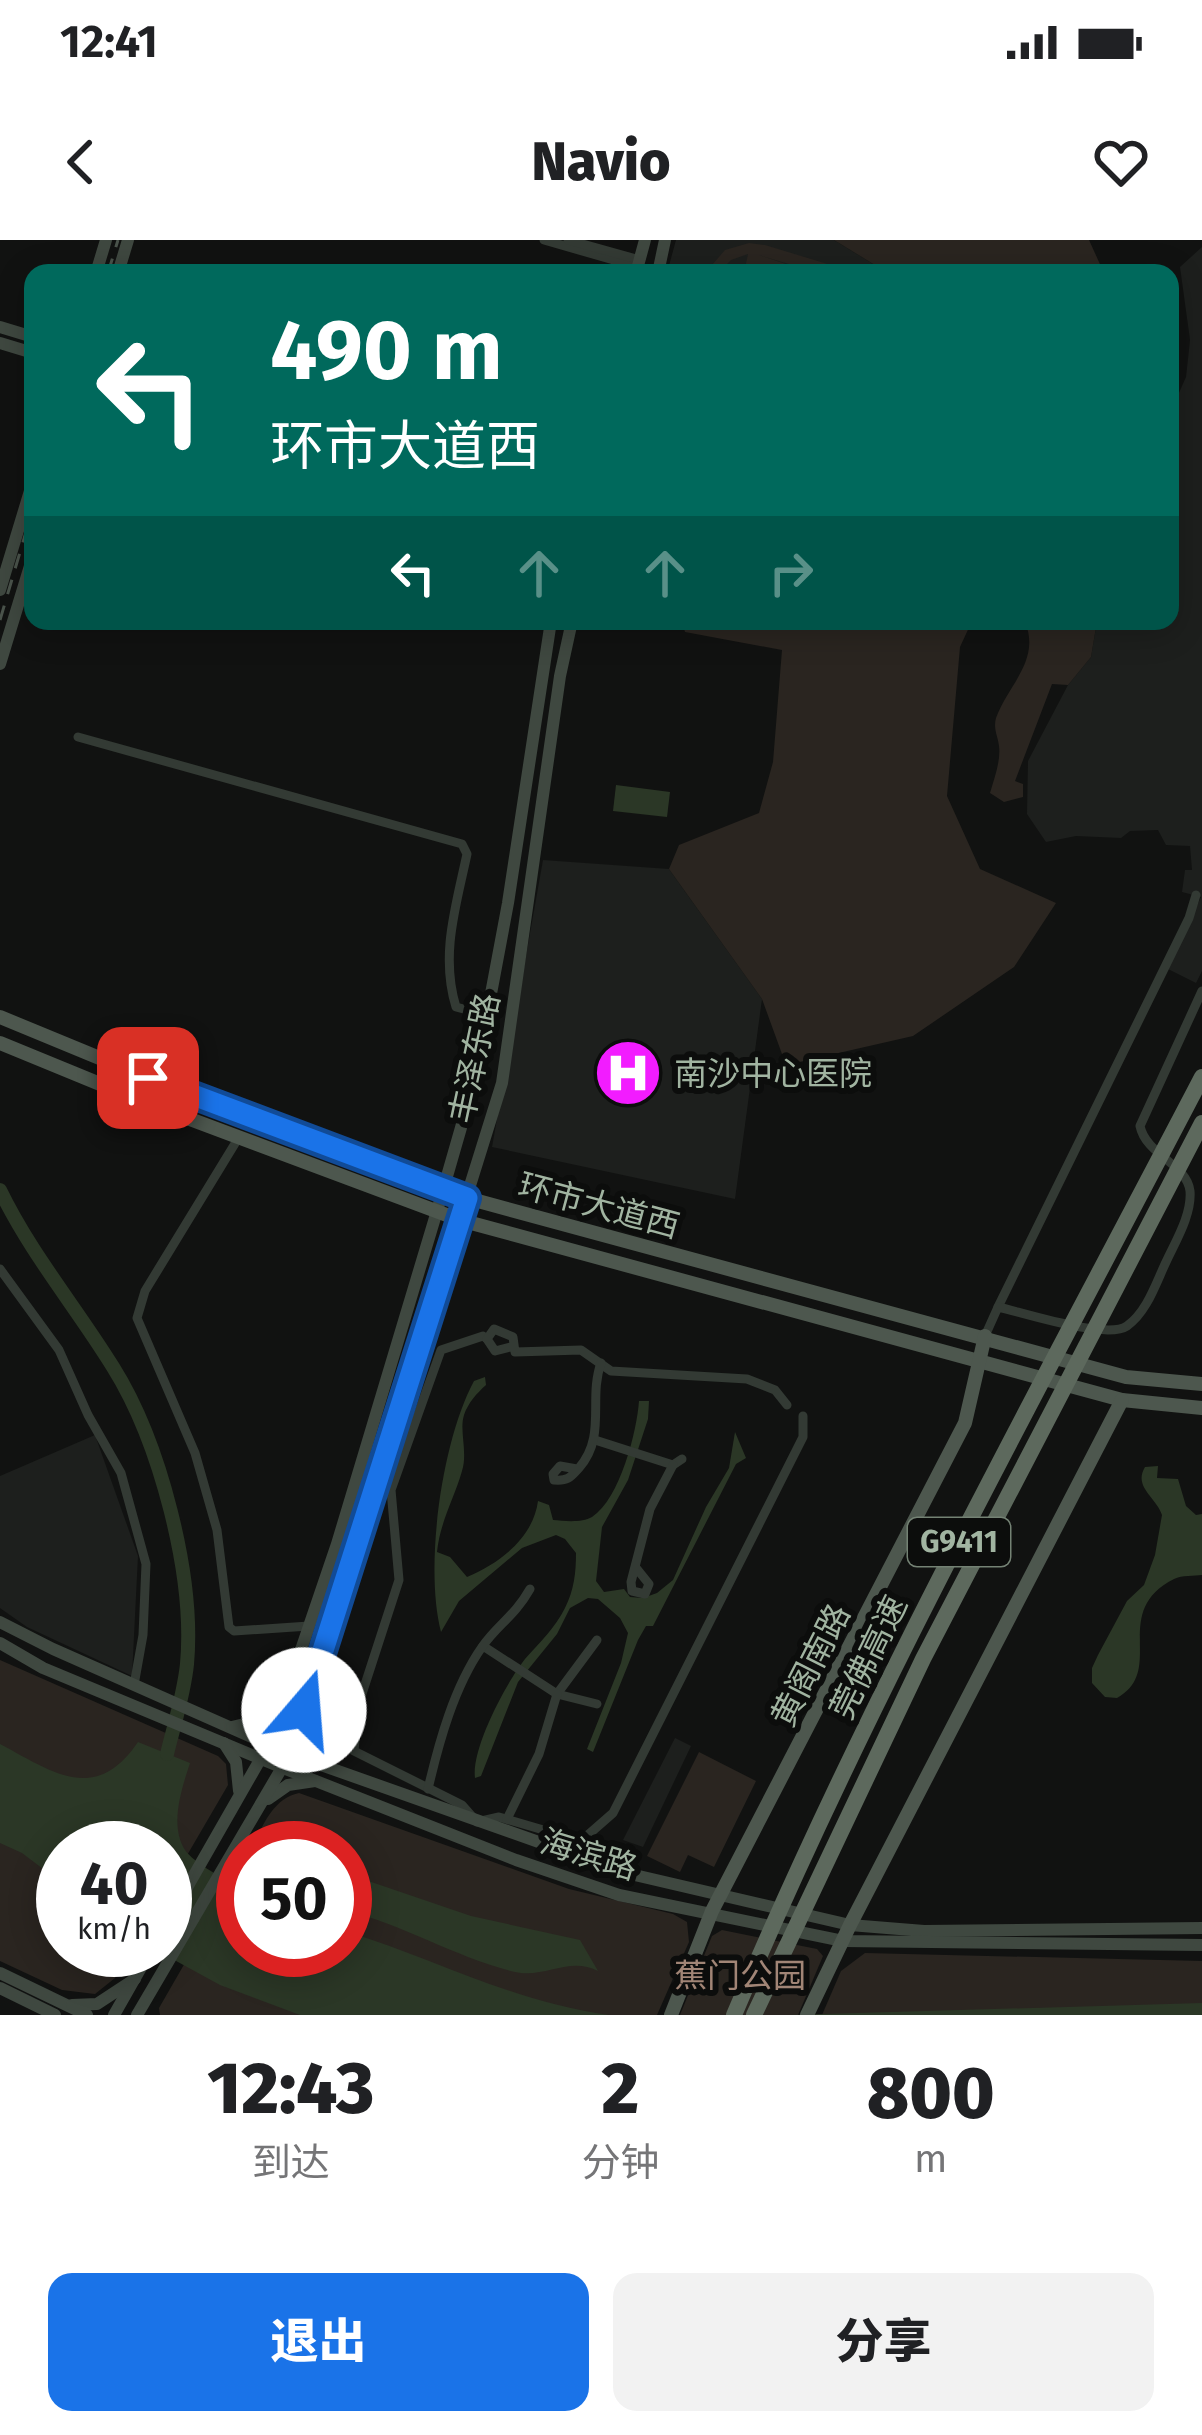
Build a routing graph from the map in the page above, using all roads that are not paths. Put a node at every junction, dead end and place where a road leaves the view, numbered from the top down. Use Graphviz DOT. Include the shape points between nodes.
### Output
graph roads {
  1 [pos="544,240"];
  2 [pos="568,240"];
  3 [pos="628,264"];
  4 [pos="630,264"];
  5 [pos="24,511"];
  6 [pos="24,585"];
  7 [pos="0,590"];
  8 [pos="550,630"];
  9 [pos="570,630"];
  10 [pos="0,664"];
  11 [pos="78,737"];
  12 [pos="1196,895"];
  13 [pos="1202,991"];
  14 [pos="487,1015"];
  15 [pos="0,1017"];
  16 [pos="0,1042"];
  17 [pos="1202,1077"];
  18 [pos="1202,1123"];
  19 [pos="239,1137"];
  20 [pos="442,1189"];
  21 [pos="467,1198"];
  22 [pos="437,1211"];
  23 [pos="460,1220"];
  24 [pos="0,1269"];
  25 [pos="998,1307"];
  26 [pos="985,1336"];
  27 [pos="977,1359"];
  28 [pos="601,1364"];
  29 [pos="1202,1384"];
  30 [pos="1122,1400"];
  31 [pos="787,1406"];
  32 [pos="1202,1408"];
  33 [pos="803,1417"];
  34 [pos="595,1440"];
  35 [pos="577,1469"];
  36 [pos="637,1569"];
  37 [pos="530,1589"];
  38 [pos="0,1622"];
  39 [pos="309,1626"];
  40 [pos="597,1640"];
  41 [pos="0,1643"];
  42 [pos="483,1646"];
  43 [pos="134,1685"];
  44 [pos="556,1694"];
  45 [pos="284,1703"];
  46 [pos="597,1704"];
  47 [pos="304,1710"];
  48 [pos="230,1727"];
  49 [pos="224,1742"];
  50 [pos="265,1750"];
  51 [pos="290,1754"];
  52 [pos="322,1765"];
  53 [pos="283,1768"];
  54 [pos="316,1781"];
  55 [pos="428,1789"];
  56 [pos="239,1796"];
  57 [pos="259,1808"];
  58 [pos="506,1819"];
  59 [pos="477,1822"];
  60 [pos="192,1878"];
  61 [pos="716,1904"];
  62 [pos="850,1924"];
  63 [pos="1202,1928"];
  64 [pos="842,1941"];
  65 [pos="1202,1945"];
  66 [pos="0,1973"];
  67 [pos="135,1979"];
  68 [pos="0,1988"];
  69 [pos="149,1994"];
  70 [pos="59,2010"];
  71 [pos="87,2015"];
  72 [pos="114,2015"];
  73 [pos="137,2015"];
  74 [pos="147,2015"];
  75 [pos="670,2015"];
  76 [pos="734,2015"];
  77 [pos="754,2015"];
  78 [pos="807,2015"];
  1 -- 3 [label="street"];
  2 -- 4 [label="street"];
  5 -- 7 [label="main road"];
  6 -- 10 [label="main road"];
  8 -- 14 [label="main road, 丰泽东路"];
  9 -- 21 [label="main road, 丰泽东路" via="502,1083"];
  11 -- 14 [label="street" via="462,844 449,984 456,1007"];
  12 -- 25 [label="street"];
  13 -- 25 [label="street" via="1141,1126 1150,1148 1190,1189 1183,1226 1148,1301 1128,1326 1106,1331"];
  14 -- 20 [label="main road, 丰泽东路"];
  15 -- 20 [label="main road, 环市大道西"];
  16 -- 19 [label="main road, 环市大道西"];
  17 -- 76 [label="highway, 莞佛高速 / G9411, bridge" via="905,1646"];
  18 -- 77 [label="highway, 莞佛高速 / G9411, bridge" via="923,1659"];
  19 -- 22 [label="main road, 环市大道西"];
  19 -- 39 [label="street" via="137,1318 195,1453 217,1530 229,1628"];
  20 -- 21 [label="main road, 环市大道西"];
  20 -- 22 [label="main road, 丰泽东路"];
  21 -- 23 [label="main road, 丰泽东路"];
  21 -- 26 [label="main road, 环市大道西"];
  22 -- 23 [label="main road, 环市大道西"];
  22 -- 39 [label="main road, 丰泽东路"];
  23 -- 27 [label="main road, 环市大道西"];
  23 -- 47 [label="main road, 丰泽东路"];
  24 -- 43 [label="street" via="58,1349 121,1473 146,1564"];
  25 -- 26 [label="street"];
  26 -- 27 [label="main road, 黄阁南路"];
  26 -- 29 [label="main road, 环市大道西" via="1126,1377"];
  27 -- 30 [label="main road, 环市大道西"];
  27 -- 61 [label="main road, 黄阁南路" via="965,1423"];
  28 -- 31 [label="street" via="645,1375 747,1379 775,1390"];
  28 -- 34 [label="street"];
  28 -- 55 [label="street" via="581,1350 495,1351 483,1336 441,1349 391,1490 399,1580 358,1706 354,1751"];
  30 -- 32 [label="main road, 环市大道西"];
  30 -- 62 [label="main road"];
  33 -- 58 [label="street" via="802,1437 613,1813 581,1841"];
  34 -- 35 [label="street"];
  34 -- 36 [label="street" via="677,1462 650,1509"];
  37 -- 42 [label="street"];
  38 -- 43 [label="main road"];
  39 -- 45 [label="main road, 丰泽东路"];
  40 -- 44 [label="street"];
  41 -- 49 [label="main road, 海滨路"];
  42 -- 44 [label="street"];
  42 -- 55 [label="street"];
  43 -- 48 [label="main road"];
  44 -- 46 [label="street"];
  44 -- 58 [label="street" via="539,1754"];
  45 -- 48 [label="main road" via="261,1720"];
  45 -- 50 [label="main road, 丰泽东路"];
  47 -- 51 [label="main road, 丰泽东路"];
  47 -- 52 [label="main road" via="308,1744"];
  48 -- 50 [label="main road"];
  49 -- 50 [label="main road, 海滨路"];
  49 -- 56 [label="main road" via="236,1762"];
  50 -- 51 [label="main road"];
  50 -- 53 [label="main road, 海滨路"];
  50 -- 56 [label="main road, 丰泽东路"];
  51 -- 52 [label="main road"];
  51 -- 53 [label="main road, 丰泽东路"];
  52 -- 59 [label="main road"];
  53 -- 54 [label="main road, 海滨路"];
  53 -- 57 [label="main road, 丰泽东路"];
  54 -- 57 [label="main road" via="288,1785"];
  54 -- 61 [label="main road, 海滨路" via="620,1895"];
  55 -- 59 [label="street"];
  56 -- 60 [label="main road, 丰泽东路"];
  57 -- 69 [label="main road, 丰泽东路"];
  58 -- 59 [label="street"];
  59 -- 61 [label="main road"];
  61 -- 62 [label="main road"];
  61 -- 64 [label="main road, 海滨路"];
  61 -- 75 [label="main road, 黄阁南路"];
  62 -- 63 [label="main road" via="924,1931"];
  62 -- 64 [label="main road"];
  64 -- 65 [label="main road, 海滨路"];
  64 -- 78 [label="main road"];
  66 -- 70 [label="main road"];
  67 -- 70 [label="main road" via="97,2004"];
  67 -- 72 [label="main road"];
  68 -- 70 [label="main road"];
  69 -- 73 [label="main road, 丰泽东路"];
  69 -- 74 [label="main road"];
  70 -- 71 [label="main road"];
}
